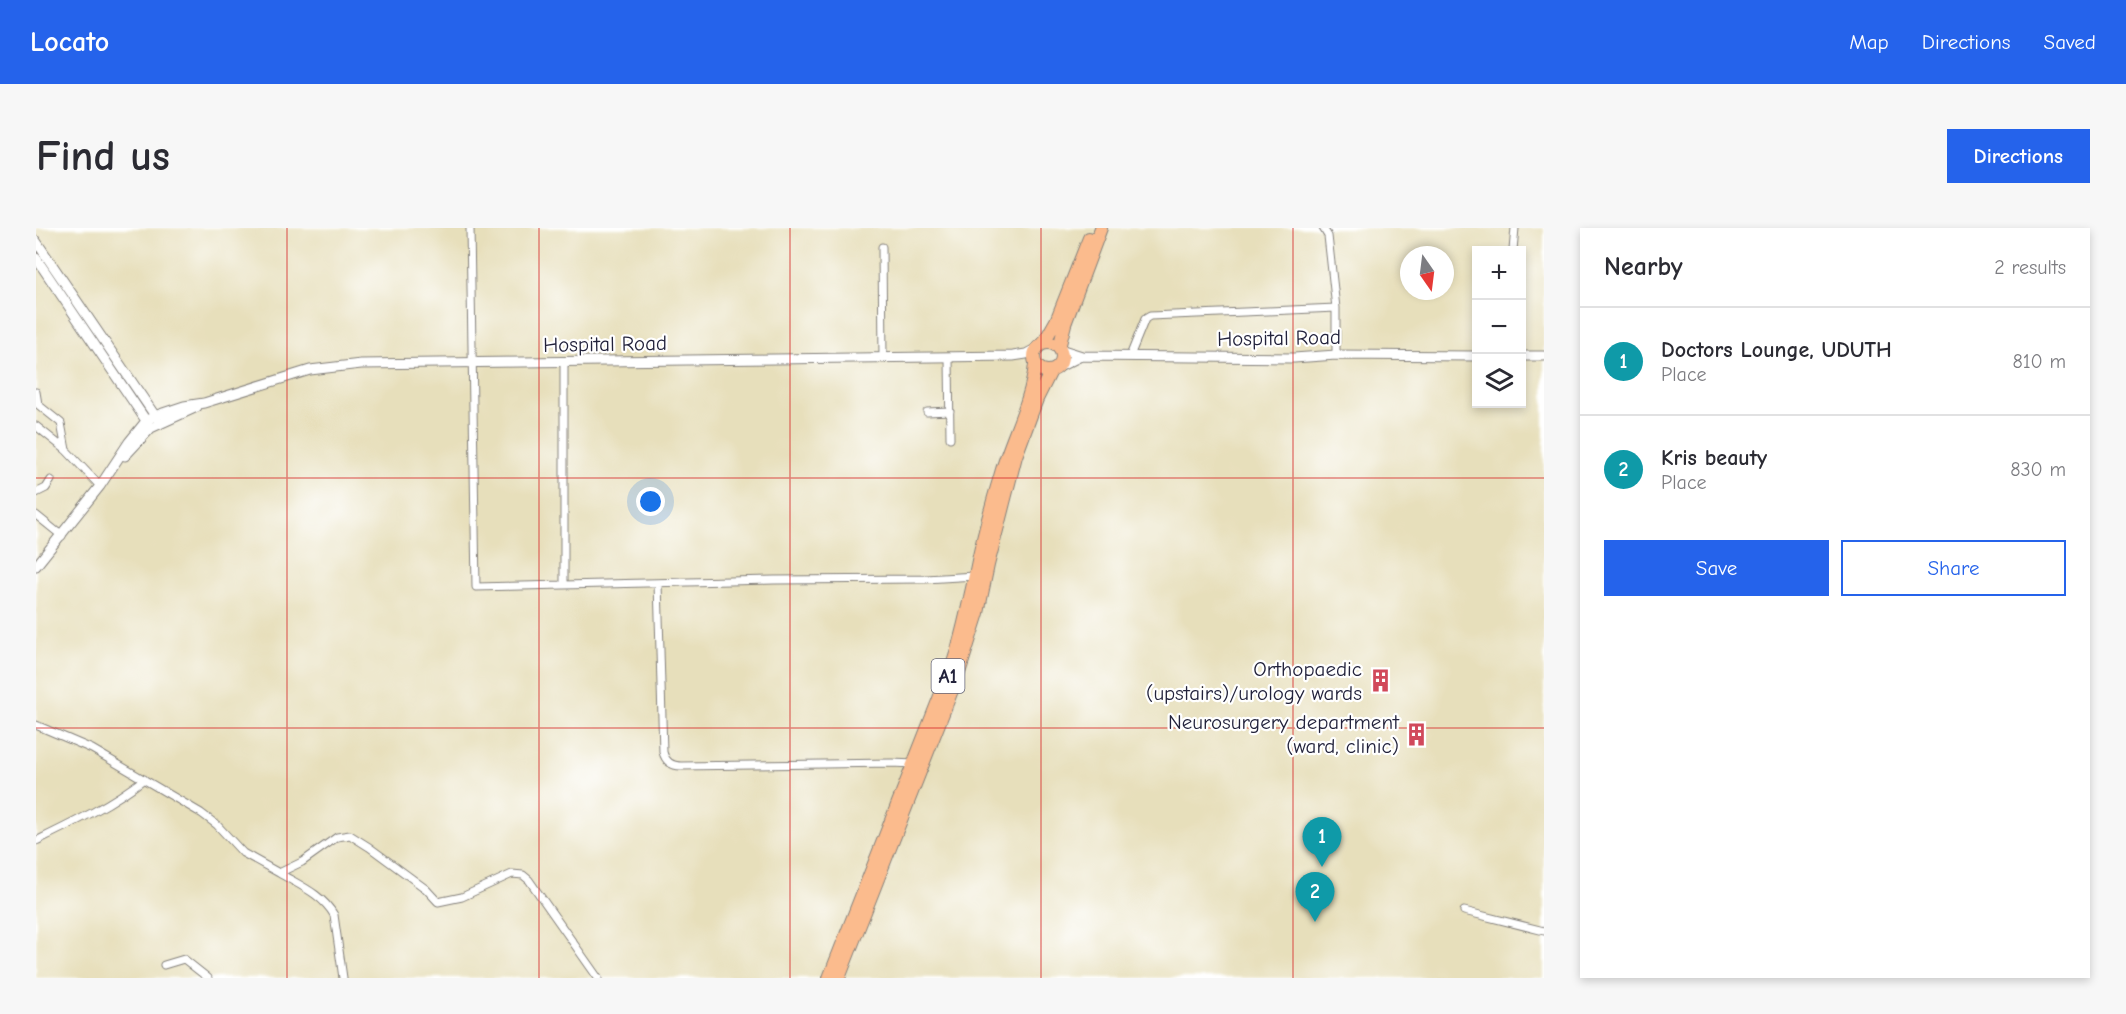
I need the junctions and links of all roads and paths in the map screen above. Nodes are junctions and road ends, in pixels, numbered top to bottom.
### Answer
1 (470, 228) edge
2 (1093, 228) edge
3 (1101, 228) edge
4 (1323, 228) edge
5 (1515, 228) edge
6 (36, 241) edge
7 (1513, 246) edge
8 (882, 247) dead end
9 (41, 260) edge
10 (1336, 308) junction
11 (1040, 346) junction
12 (1062, 349) junction
13 (1336, 355) junction
14 (1013, 356) junction
15 (1082, 356) junction
16 (1130, 356) junction
17 (1472, 356) edge
18 (1526, 356) edge
19 (1544, 356) edge
20 (949, 358) junction
21 (883, 359) junction
22 (564, 362) junction
23 (472, 363) junction
24 (1035, 364) junction
25 (1055, 369) junction
26 (36, 392) edge
27 (37, 404) edge
28 (950, 411) junction
29 (927, 412) dead end
30 (153, 422) junction
31 (36, 426) edge
32 (950, 438) dead end
33 (66, 450) junction
34 (51, 480) dead end
35 (100, 486) junction
36 (36, 493) edge
37 (36, 515) edge
38 (62, 536) junction
39 (36, 566) edge
40 (975, 576) junction
41 (658, 583) junction
42 (564, 584) junction
43 (36, 725) edge
44 (914, 764) junction
45 (144, 780) junction
46 (36, 841) edge
47 (279, 873) junction
48 (1464, 911) dead end
49 (1544, 931) edge
50 (164, 965) dead end
51 (208, 978) edge
52 (343, 978) edge
53 (598, 978) edge
54 (829, 978) edge
55 (839, 978) edge

1 - 23 street
2 - 11 highway
3 - 12 highway
4 - 10 street
5 - 7 street
6 - 9 street
8 - 21 street
9 - 30 street
10 - 13 street
10 - 16 street
11 - 12 highway
11 - 14 street
11 - 24 highway
12 - 15 street
12 - 25 highway
13 - 16 street, Hospital Road
13 - 17 street, Hospital Road
14 - 20 street, Hospital Road
14 - 24 street
15 - 16 street, Hospital Road
15 - 25 street
18 - 19 street
20 - 21 street, Hospital Road
20 - 28 street
21 - 22 street, Hospital Road
22 - 23 street, Hospital Road
22 - 42 street
23 - 30 street, Hospital Road
23 - 42 street
24 - 25 highway
24 - 40 highway, A1
25 - 55 highway, A1
26 - 27 street
27 - 33 street
28 - 29 street
28 - 32 street
30 - 35 street
31 - 33 street
33 - 35 street
34 - 36 street
35 - 38 street
37 - 38 street
38 - 39 street
40 - 41 street
40 - 44 highway, A1
41 - 42 street
41 - 44 street
43 - 45 street
44 - 54 highway, A1
45 - 46 street
45 - 47 street
47 - 52 street
47 - 53 street
48 - 49 street
50 - 51 street

